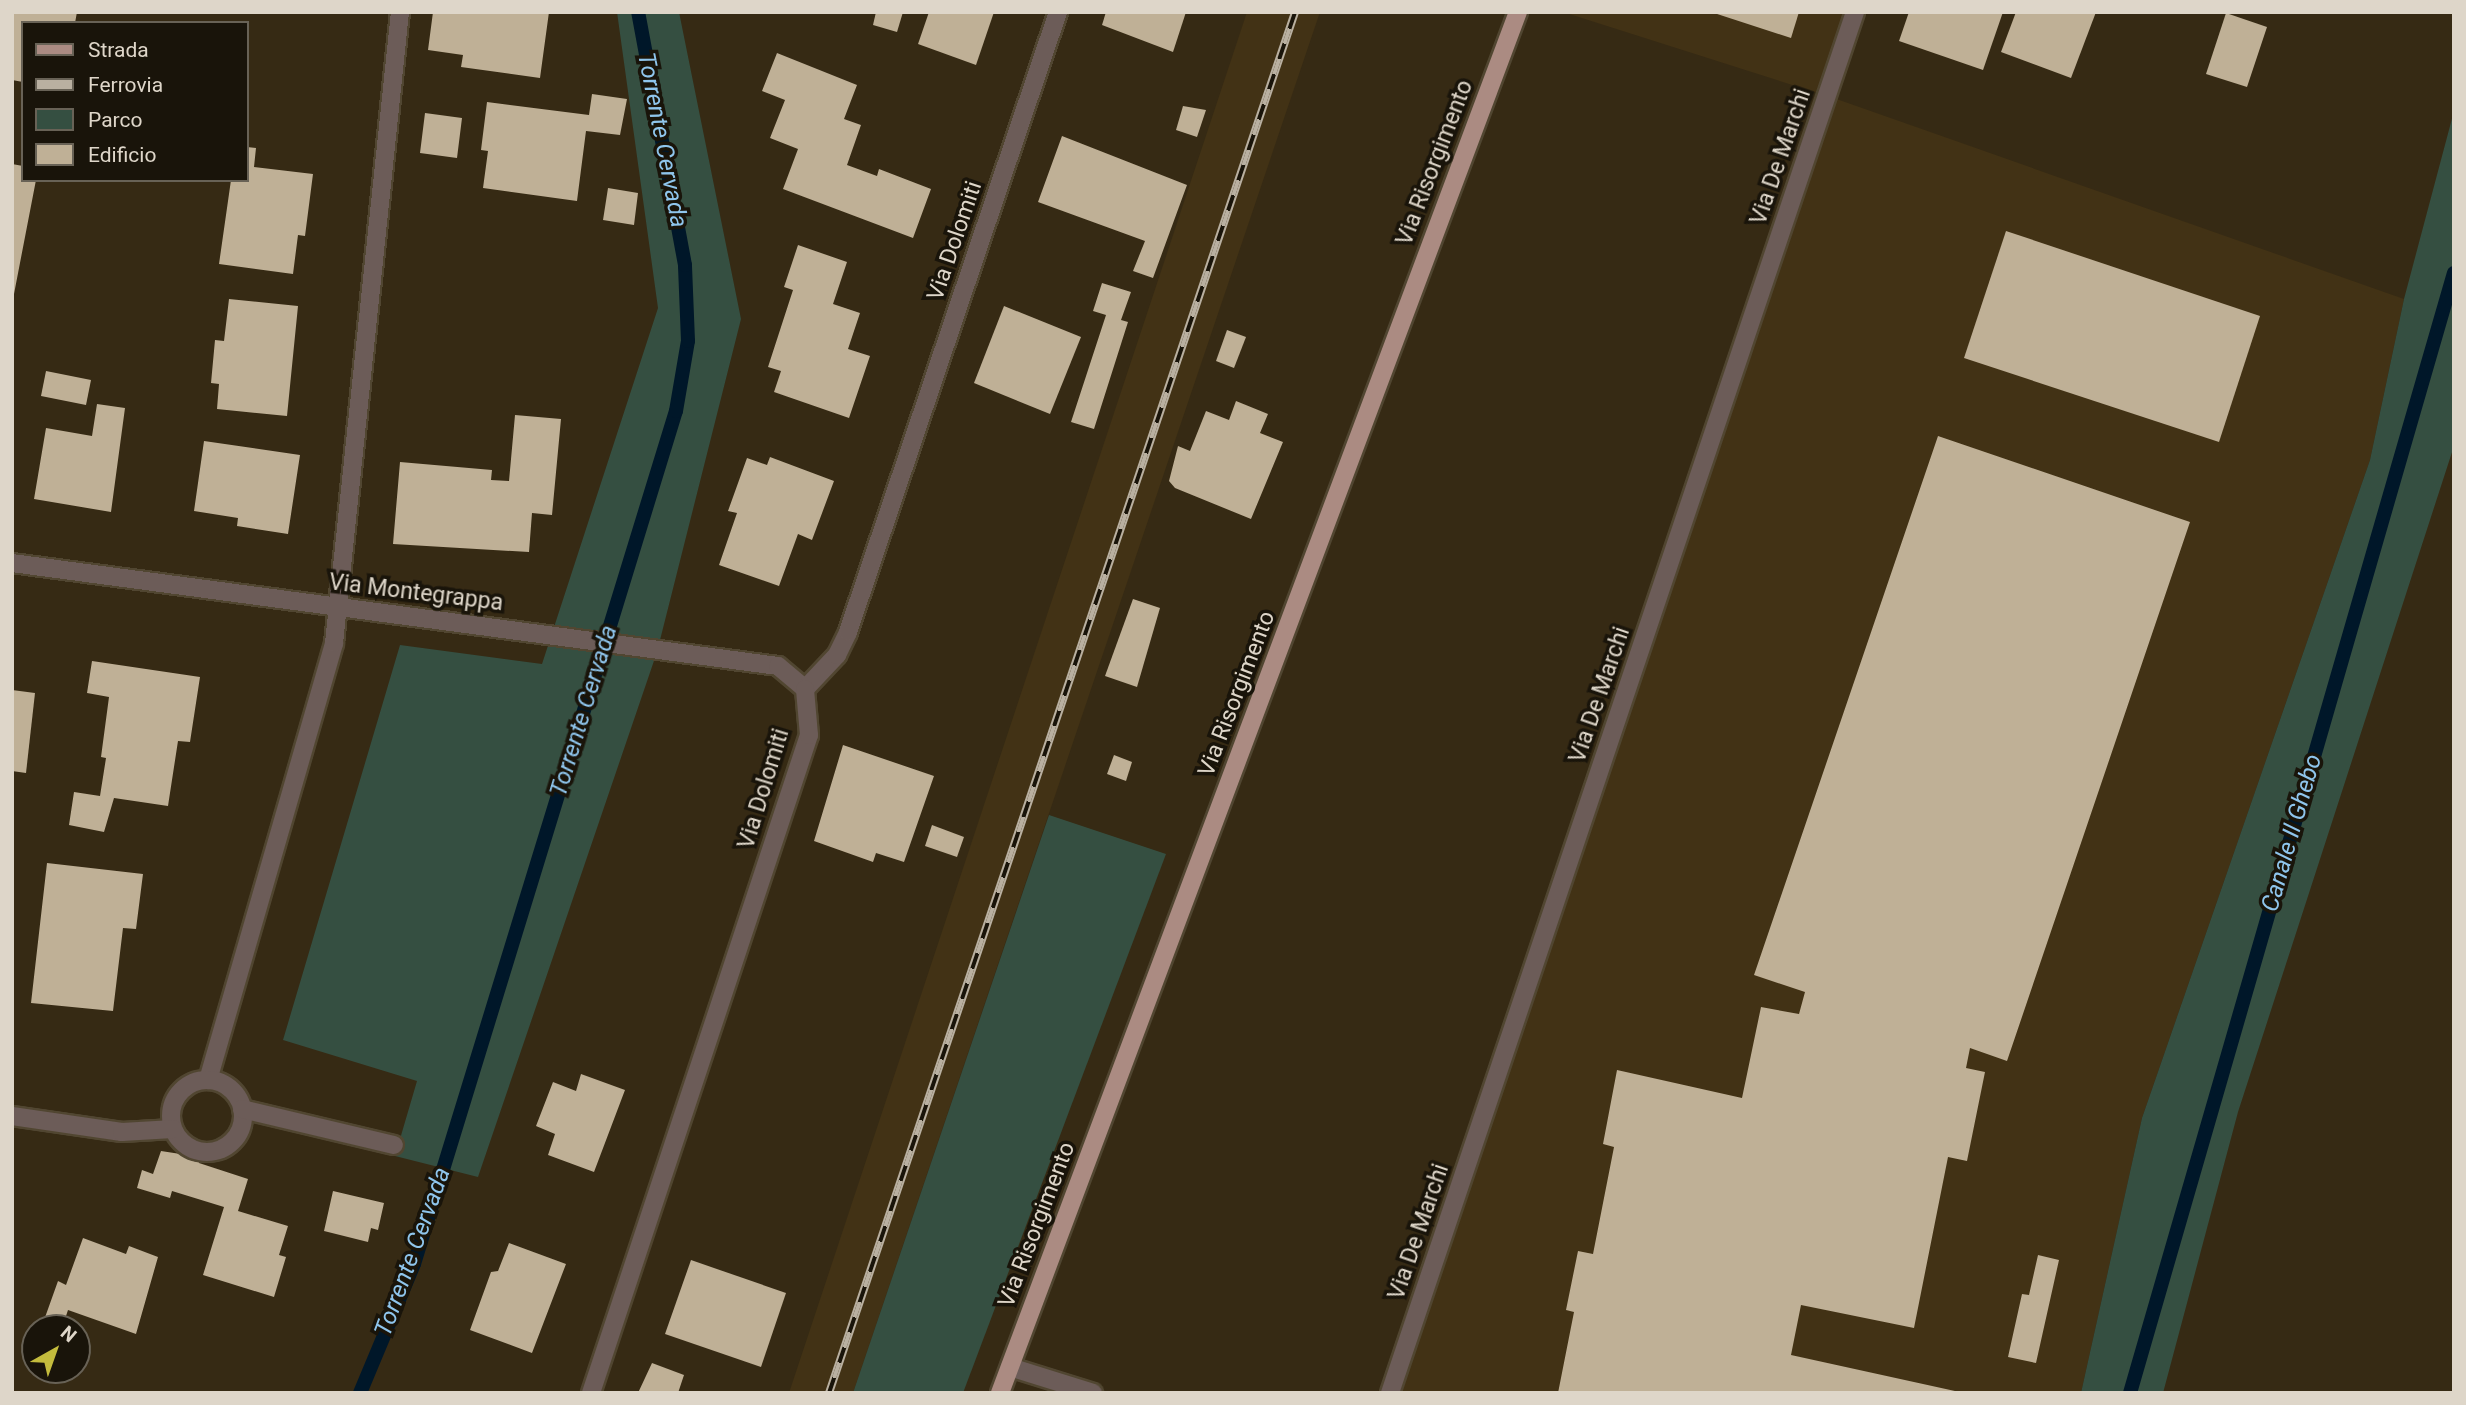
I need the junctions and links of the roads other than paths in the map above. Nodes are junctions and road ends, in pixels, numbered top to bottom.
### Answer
1 (400, 12) edge
2 (1058, 12) edge
3 (1518, 12) edge
4 (1855, 12) edge
5 (12, 563) edge
6 (340, 609) junction
7 (804, 689) junction
8 (208, 1080) junction
9 (242, 1109) junction
10 (12, 1116) edge
11 (173, 1129) junction
12 (394, 1145) dead end
13 (1010, 1367) junction
14 (591, 1393) edge
15 (1000, 1393) edge
16 (1093, 1393) edge
17 (1390, 1393) edge

1 - 6 street
2 - 7 street, Via Dolomiti
3 - 13 main road, Via Risorgimento
4 - 17 street, Via De Marchi
5 - 6 street, Via Montegrappa
6 - 7 street, Via Montegrappa
6 - 8 street
7 - 14 street, Via Dolomiti
8 - 9 street
8 - 11 street
9 - 11 street
9 - 12 street
10 - 11 street
13 - 15 main road, Via Risorgimento
13 - 16 street

